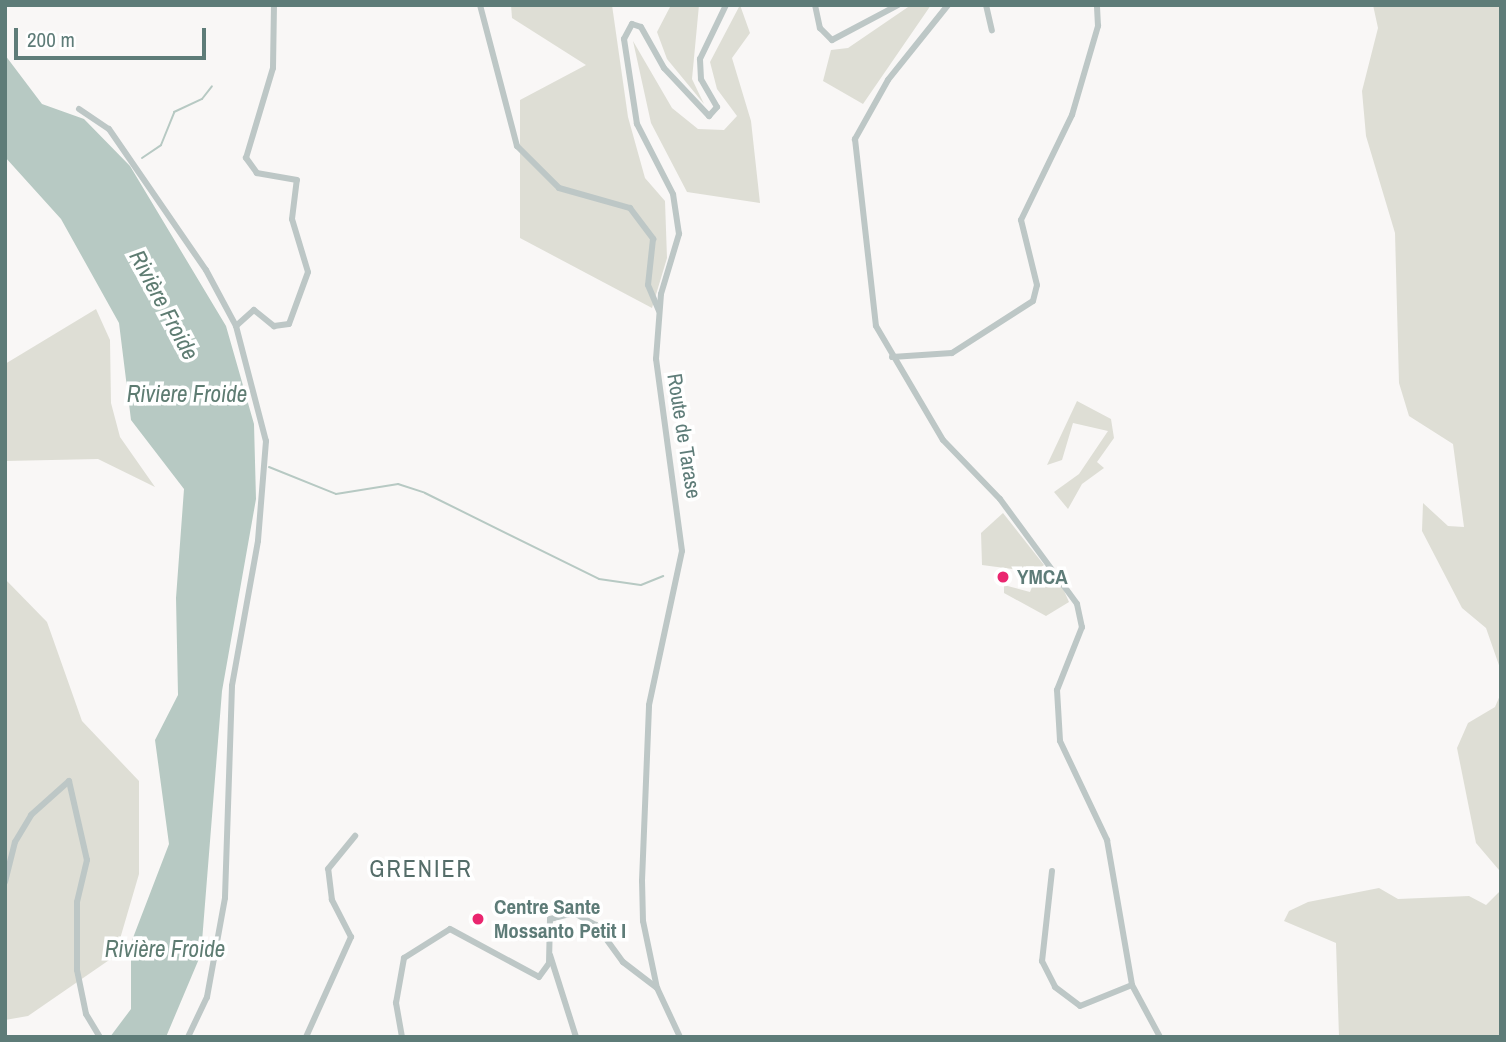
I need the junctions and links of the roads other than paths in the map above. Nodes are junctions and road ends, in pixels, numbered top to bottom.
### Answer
1 (274, 5) edge
2 (480, 5) edge
3 (726, 5) edge
4 (815, 5) edge
5 (898, 5) edge
6 (948, 5) edge
7 (986, 5) edge
8 (1097, 5) edge
9 (992, 30) dead end
10 (79, 109) dead end
11 (659, 311) junction
12 (236, 326) junction
13 (892, 357) junction
14 (355, 836) dead end
15 (1052, 871) dead end
16 (5, 882) edge
17 (548, 950) junction
18 (1132, 985) junction
19 (657, 988) junction
20 (100, 1037) edge
21 (188, 1037) edge
22 (306, 1037) edge
23 (402, 1037) edge
24 (576, 1037) edge
25 (680, 1037) edge
26 (1160, 1037) edge

1 - 12 street
2 - 11 street
3 - 11 street, Route de Tarase
4 - 5 street
6 - 13 street
7 - 9 street
8 - 13 street
10 - 12 street
11 - 19 street, Route de Tarase
12 - 21 street
13 - 18 street
14 - 22 street
15 - 18 street
16 - 20 street
17 - 19 street
17 - 23 street
17 - 24 street
18 - 26 street
19 - 25 street

